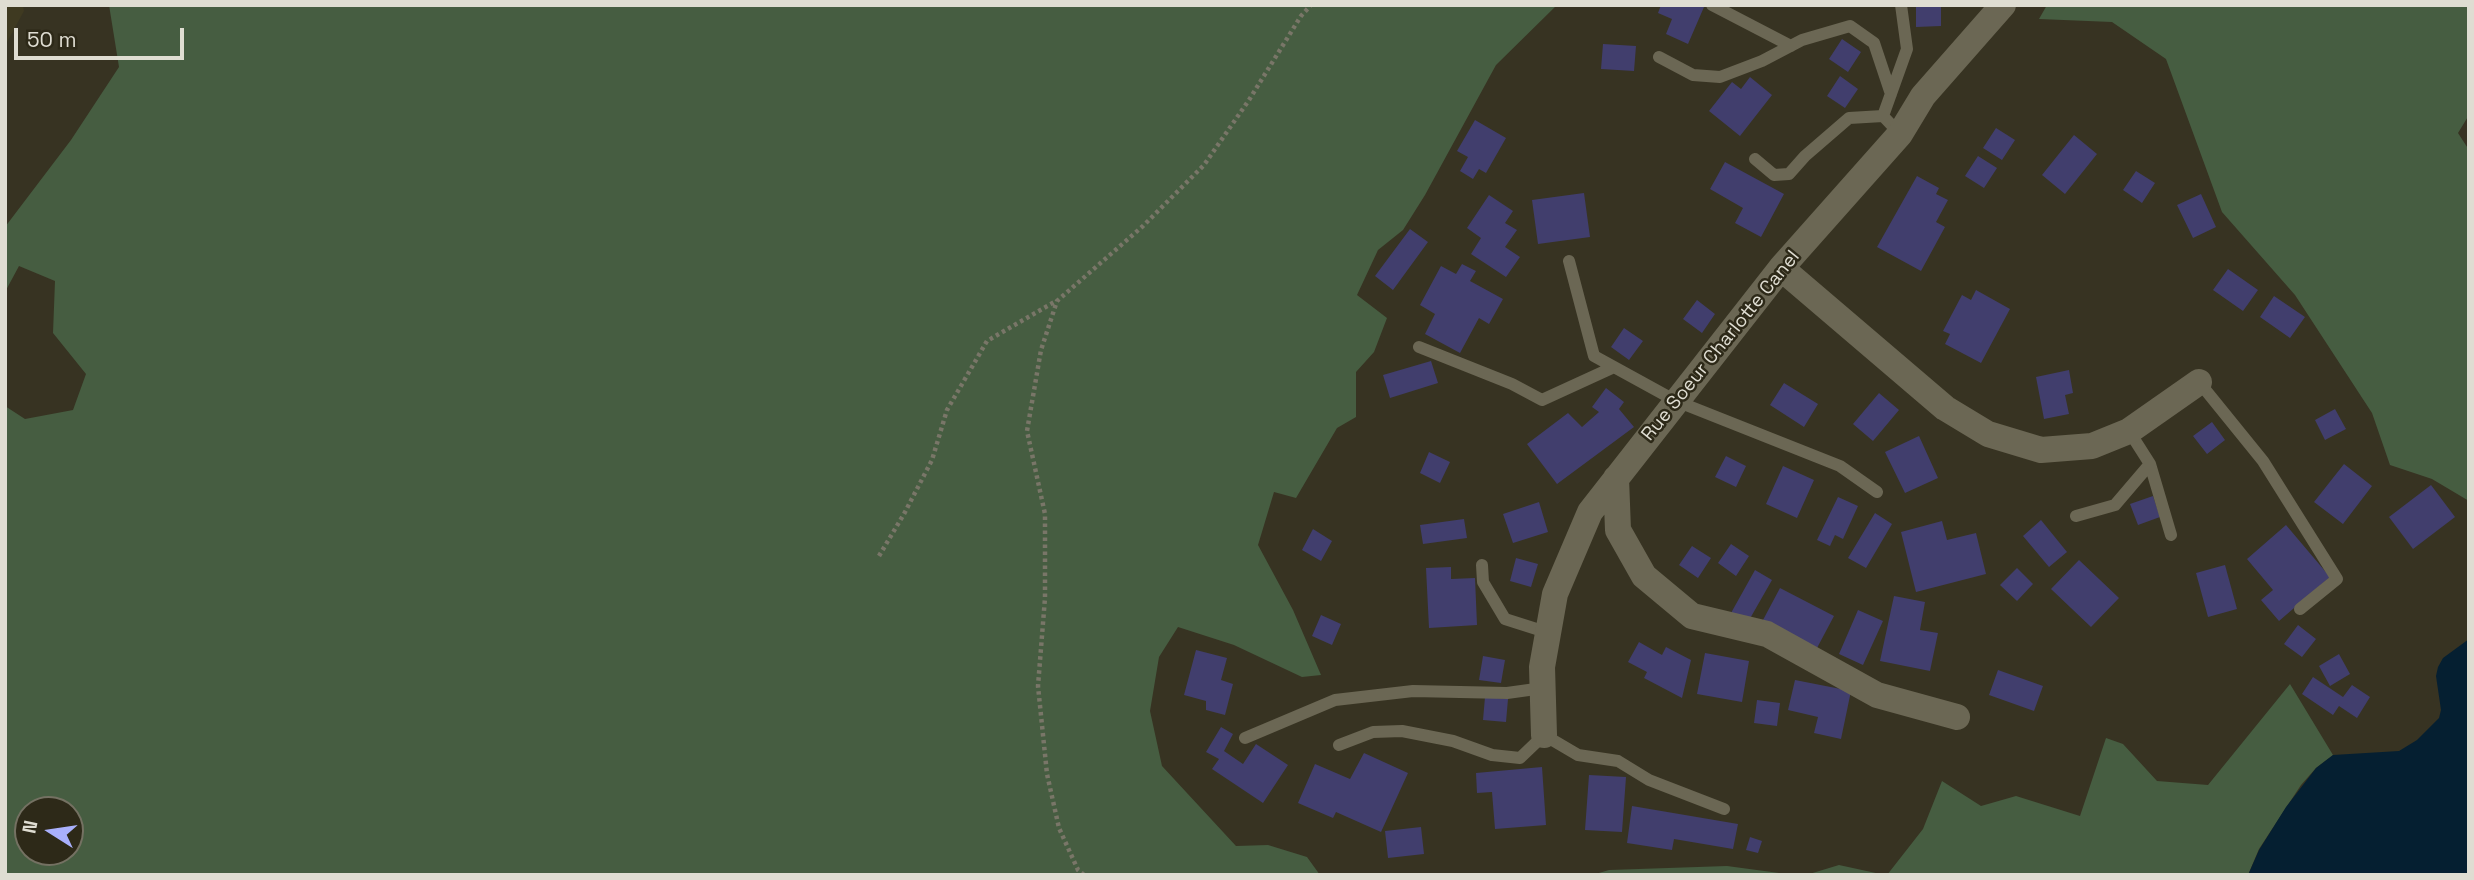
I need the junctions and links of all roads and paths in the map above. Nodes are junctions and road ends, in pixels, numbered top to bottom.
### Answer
1 (1311, 5) edge
2 (1712, 5) edge
3 (1901, 5) edge
4 (2003, 5) edge
5 (1791, 46) junction
6 (1659, 57) dead end
7 (1891, 94) junction
8 (1891, 125) junction
9 (1755, 159) dead end
10 (1569, 261) dead end
11 (1782, 268) junction
12 (1057, 301) junction
13 (1419, 347) dead end
14 (1614, 367) junction
15 (2199, 382) joint
16 (1676, 401) junction
17 (2129, 430) junction
18 (2150, 464) junction
19 (1616, 478) junction
20 (1878, 492) dead end
21 (2076, 516) dead end
22 (2171, 535) dead end
23 (879, 556) dead end
24 (1482, 565) dead end
25 (2300, 609) dead end
26 (1549, 633) junction
27 (1543, 688) junction
28 (1956, 717) dead end
29 (1544, 735) junction
30 (1245, 738) dead end
31 (1339, 745) dead end
32 (1724, 809) dead end
33 (1084, 875) edge

1 - 12 path
2 - 5 lane
3 - 7 lane
4 - 8 street, Rue Soeur Charlotte Canel
5 - 6 lane
5 - 7 lane
7 - 8 lane
8 - 9 lane
8 - 11 street, Rue Soeur Charlotte Canel
10 - 14 lane
11 - 16 street, Rue Soeur Charlotte Canel
11 - 17 street
12 - 23 path
12 - 33 path
13 - 14 lane
14 - 16 lane
15 - 17 street
15 - 25 lane
16 - 19 street, Rue Soeur Charlotte Canel
16 - 20 lane
17 - 18 lane
18 - 21 lane
18 - 22 lane
19 - 26 street, Rue Soeur Charlotte Canel
19 - 28 street
24 - 26 lane
26 - 27 street, Rue Soeur Charlotte Canel
27 - 29 street, Rue Soeur Charlotte Canel
27 - 30 lane
29 - 31 lane
29 - 32 lane

